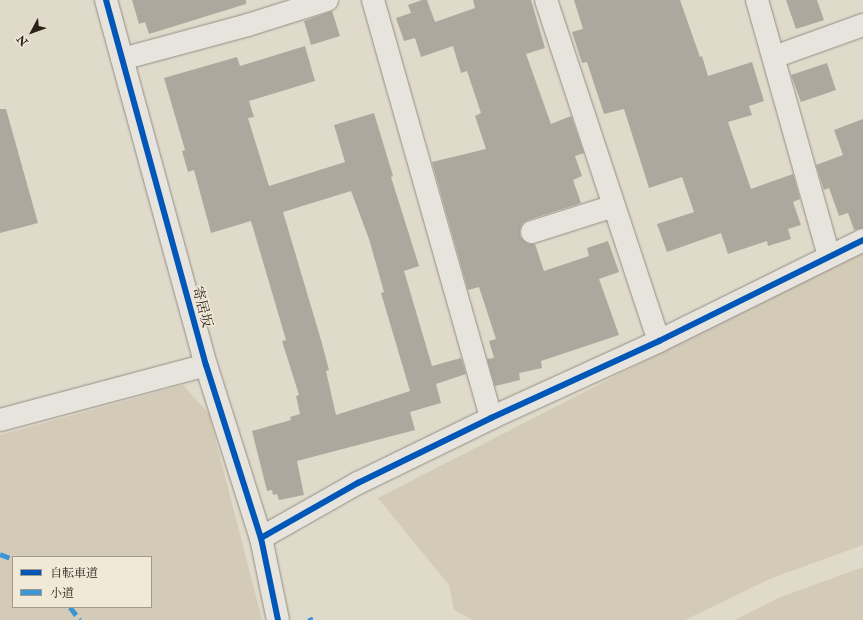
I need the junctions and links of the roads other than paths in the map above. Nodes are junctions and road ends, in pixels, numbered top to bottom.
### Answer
1 (106, 0) edge
2 (327, 0) edge
3 (373, 0) edge
4 (546, 0) edge
5 (757, 0) edge
6 (863, 25) edge
7 (774, 58) junction
8 (122, 59) junction
9 (614, 206) junction
10 (532, 232) dead end
11 (863, 240) edge
12 (829, 256) junction
13 (659, 341) junction
14 (206, 365) junction
15 (491, 418) junction
16 (0, 420) edge
17 (261, 538) junction
18 (278, 620) edge

1 - 8 street, 寄居坂
2 - 8 street
3 - 15 street
4 - 9 street
5 - 7 street
6 - 7 street
7 - 12 street
8 - 14 street, 寄居坂
9 - 10 street
9 - 13 street
11 - 12 street
12 - 13 street
13 - 15 street
14 - 16 street
14 - 17 street, 寄居坂
15 - 17 street
17 - 18 street, 寄居坂

